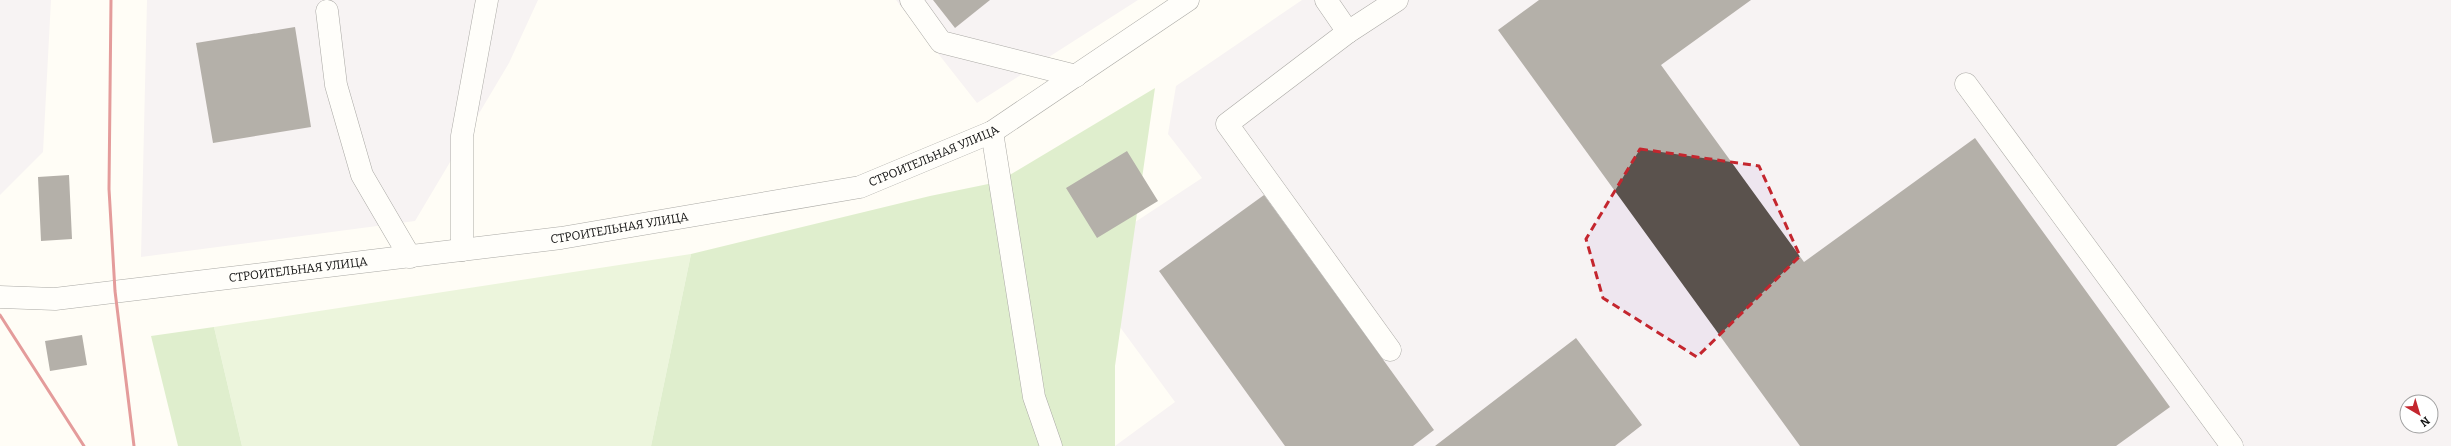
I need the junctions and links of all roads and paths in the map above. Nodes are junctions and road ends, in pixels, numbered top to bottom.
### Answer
1 (486, 0) edge
2 (911, 0) edge
3 (1188, 0) edge
4 (1326, 0) edge
5 (1397, 0) edge
6 (327, 11) dead end
7 (1348, 32) junction
8 (1076, 76) junction
9 (1966, 84) dead end
10 (992, 132) junction
11 (462, 250) junction
12 (410, 257) junction
13 (0, 298) edge
14 (1390, 350) dead end
15 (1051, 446) edge
16 (2232, 446) edge

1 - 11 street
2 - 8 street
3 - 8 street, СТРОИТЕЛЬНАЯ УЛИЦА
4 - 7 street
5 - 7 street
6 - 12 street
7 - 14 street
8 - 10 street, СТРОИТЕЛЬНАЯ УЛИЦА
9 - 16 street
10 - 11 street, СТРОИТЕЛЬНАЯ УЛИЦА
10 - 15 street
11 - 12 street, СТРОИТЕЛЬНАЯ УЛИЦА
12 - 13 street, СТРОИТЕЛЬНАЯ УЛИЦА

